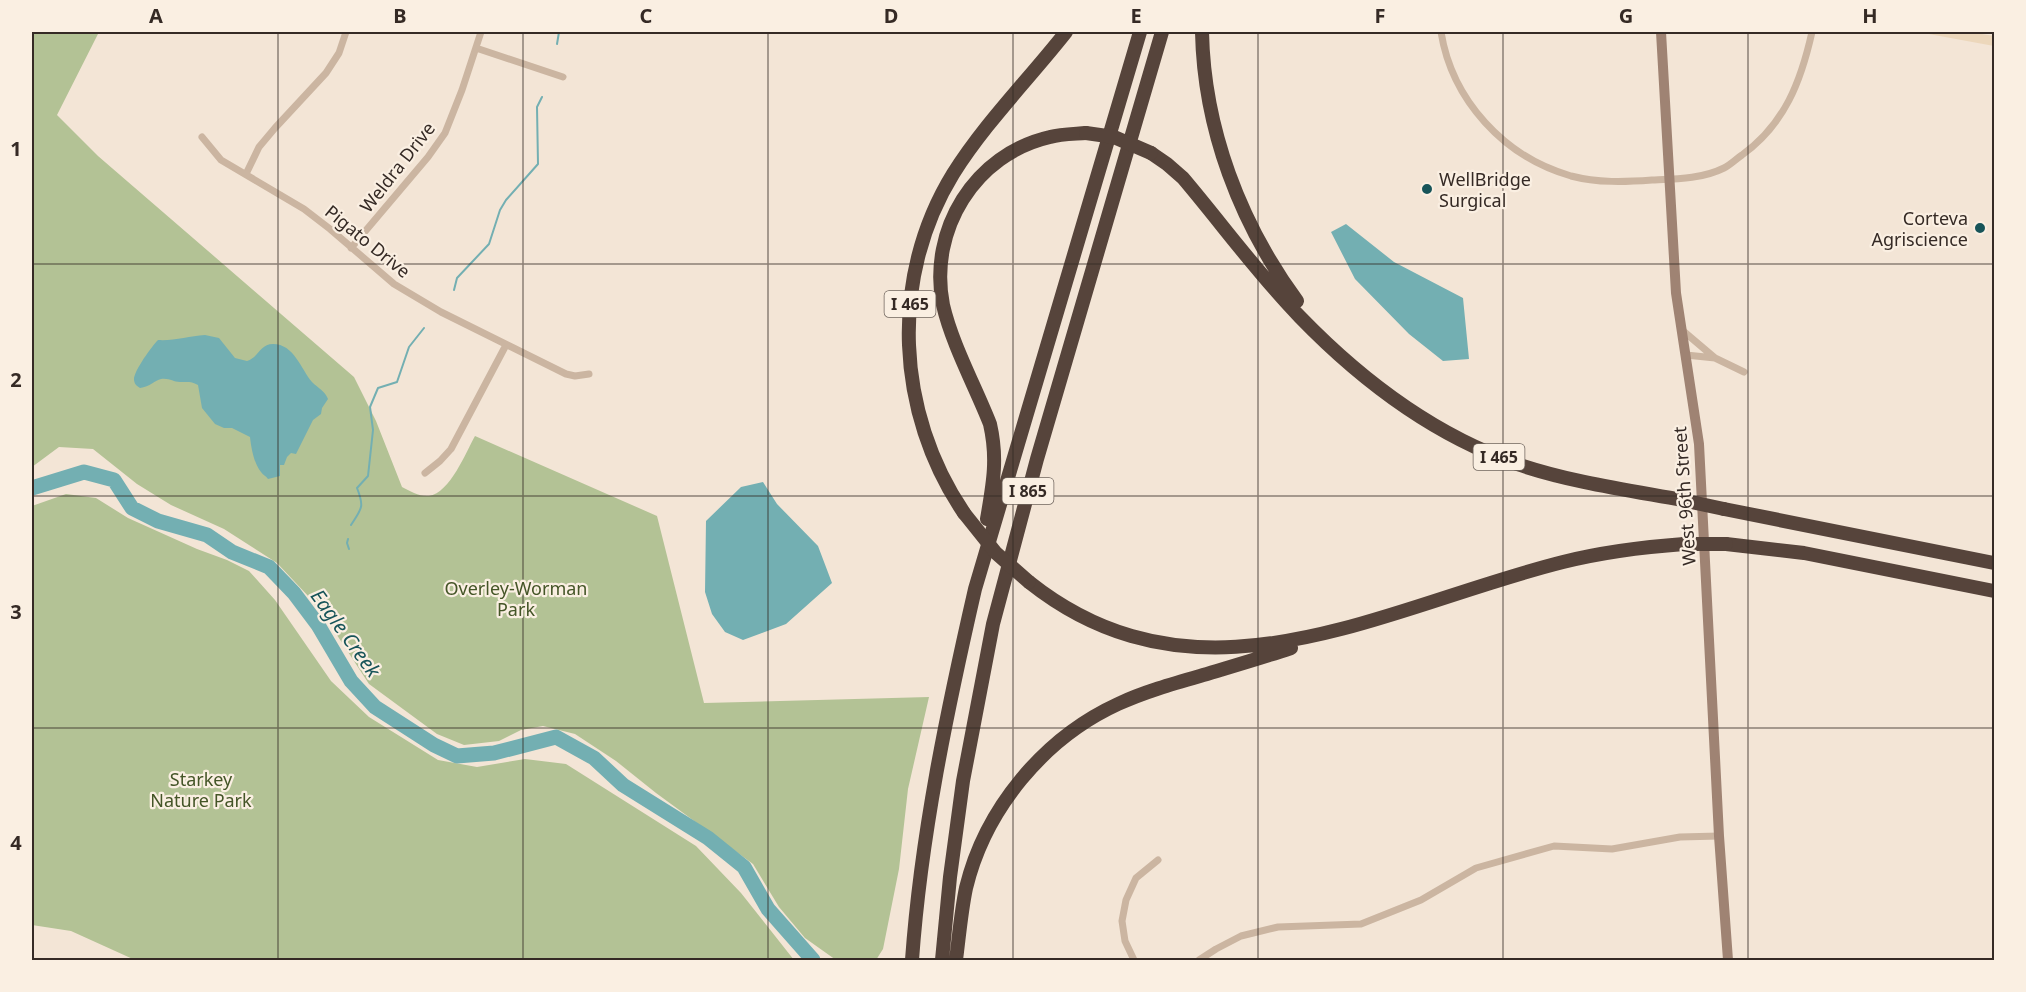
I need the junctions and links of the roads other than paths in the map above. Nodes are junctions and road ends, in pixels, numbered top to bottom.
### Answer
1 (346, 32) edge
2 (481, 32) edge
3 (1066, 32) edge
4 (1140, 32) edge
5 (1162, 32) edge
6 (1202, 32) edge
7 (1441, 32) edge
8 (1661, 32) edge
9 (1812, 32) edge
10 (476, 48) junction
11 (563, 77) dead end
12 (202, 137) dead end
13 (246, 174) junction
14 (1668, 179) junction
15 (351, 248) junction
16 (1682, 330) junction
17 (506, 345) junction
18 (1686, 355) junction
19 (1342, 356) junction
20 (1715, 358) junction
21 (1744, 372) dead end
22 (589, 374) dead end
23 (425, 473) dead end
24 (1995, 563) edge
25 (975, 589) junction
26 (1995, 591) edge
27 (1357, 624) junction
28 (1719, 836) junction
29 (1158, 860) dead end
30 (912, 959) edge
31 (942, 960) edge
32 (956, 960) edge
33 (1134, 960) edge
34 (1199, 960) edge
35 (1728, 960) edge

1 - 13 street
2 - 10 street, Weldra Drive
3 - 27 highway, I 465, bridge
4 - 25 highway, I 865
5 - 31 highway, I 865
6 - 19 highway, I 465
7 - 14 street
8 - 14 main road, West 96th Street
9 - 14 street
10 - 11 street
10 - 15 street, Weldra Drive
12 - 13 street, Pigato Drive
13 - 15 street, Pigato Drive
14 - 16 main road, West 96th Street
15 - 17 street, Pigato Drive
16 - 18 main road, West 96th Street
16 - 20 street
17 - 22 street, Pigato Drive
17 - 23 street
18 - 20 street
18 - 28 main road, West 96th Street
19 - 24 highway, I 465, bridge
19 - 25 highway, bridge
20 - 21 street
25 - 30 highway, I 865
26 - 27 highway, I 465, bridge
27 - 32 highway
28 - 34 street
28 - 35 main road, West 96th Street
29 - 33 street

